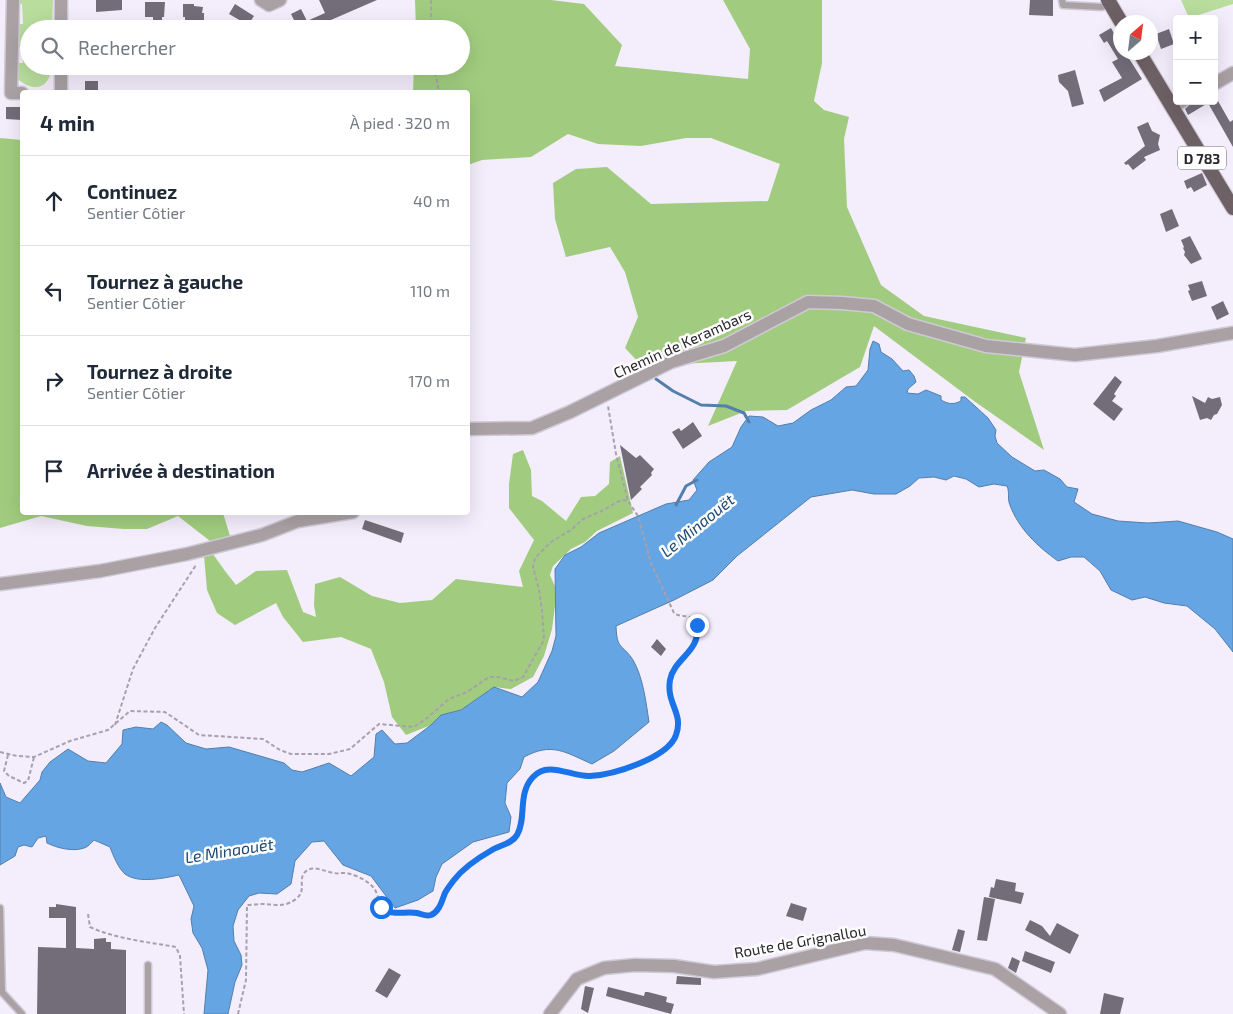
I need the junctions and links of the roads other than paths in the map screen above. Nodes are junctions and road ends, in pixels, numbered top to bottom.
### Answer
1 (13, 0) edge
2 (61, 0) edge
3 (261, 0) edge
4 (280, 0) edge
5 (1062, 0) edge
6 (1109, 1) edge
7 (1117, 15) edge
8 (61, 20) edge
9 (1145, 60) edge
10 (1233, 73) edge
11 (61, 75) edge
12 (1218, 82) edge
13 (61, 90) edge
14 (20, 93) edge
15 (1173, 99) edge
16 (1178, 105) edge
17 (1233, 208) edge
18 (1233, 333) edge
19 (470, 429) edge
20 (335, 515) edge
21 (0, 584) edge
22 (0, 908) edge
23 (148, 965) dead end
24 (1, 991) edge
25 (22, 1014) edge
26 (148, 1014) edge
27 (550, 1014) edge
28 (1060, 1014) edge

1 - 14 street
2 - 8 street
3 - 4 street
5 - 6 lane
6 - 7 main road
9 - 15 main road, D 783
10 - 12 street
11 - 13 street
16 - 17 main road, D 783
18 - 19 street, Chemin de Kerambars
20 - 21 street
22 - 24 lane
23 - 26 lane
24 - 25 lane
27 - 28 street, Route de Grignallou

